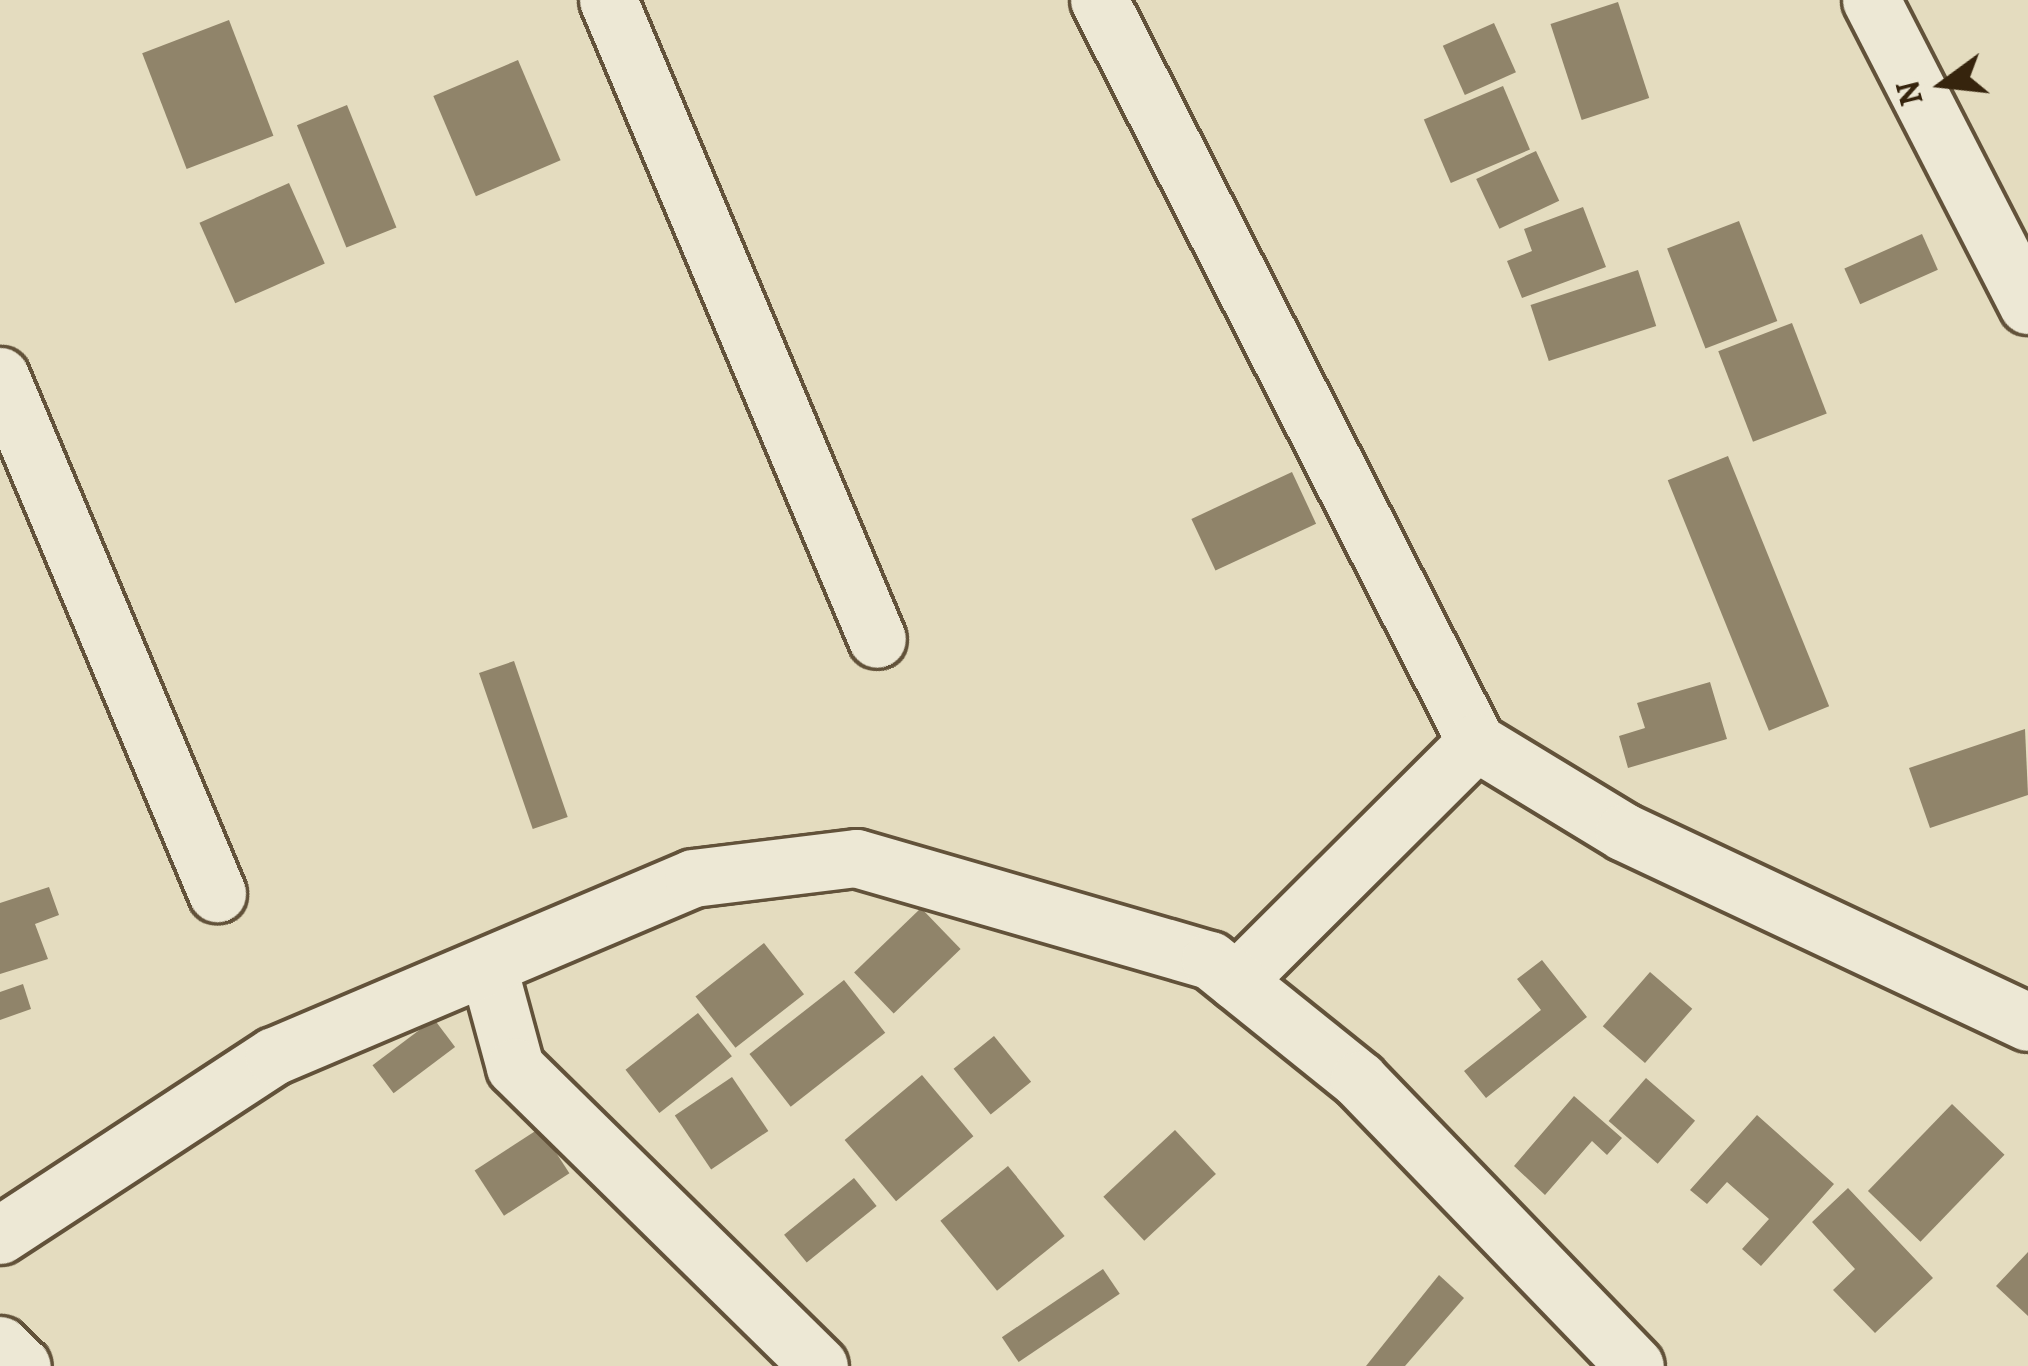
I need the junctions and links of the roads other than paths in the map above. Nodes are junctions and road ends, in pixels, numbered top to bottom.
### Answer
1 (608, 0) edge
2 (1099, 0) edge
3 (1871, 0) edge
4 (2028, 305) edge
5 (0, 376) edge
6 (877, 640) dead end
7 (1476, 742) junction
8 (217, 893) dead end
9 (489, 970) junction
10 (1236, 981) junction
11 (2028, 1022) edge
12 (0, 1234) edge
13 (0, 1345) edge
14 (22, 1366) edge
15 (818, 1366) edge
16 (1635, 1366) edge

1 - 6 street
2 - 7 street
3 - 4 street
5 - 8 street
7 - 10 street
7 - 11 street
9 - 10 street
9 - 12 street
9 - 15 street
10 - 16 street
13 - 14 street

